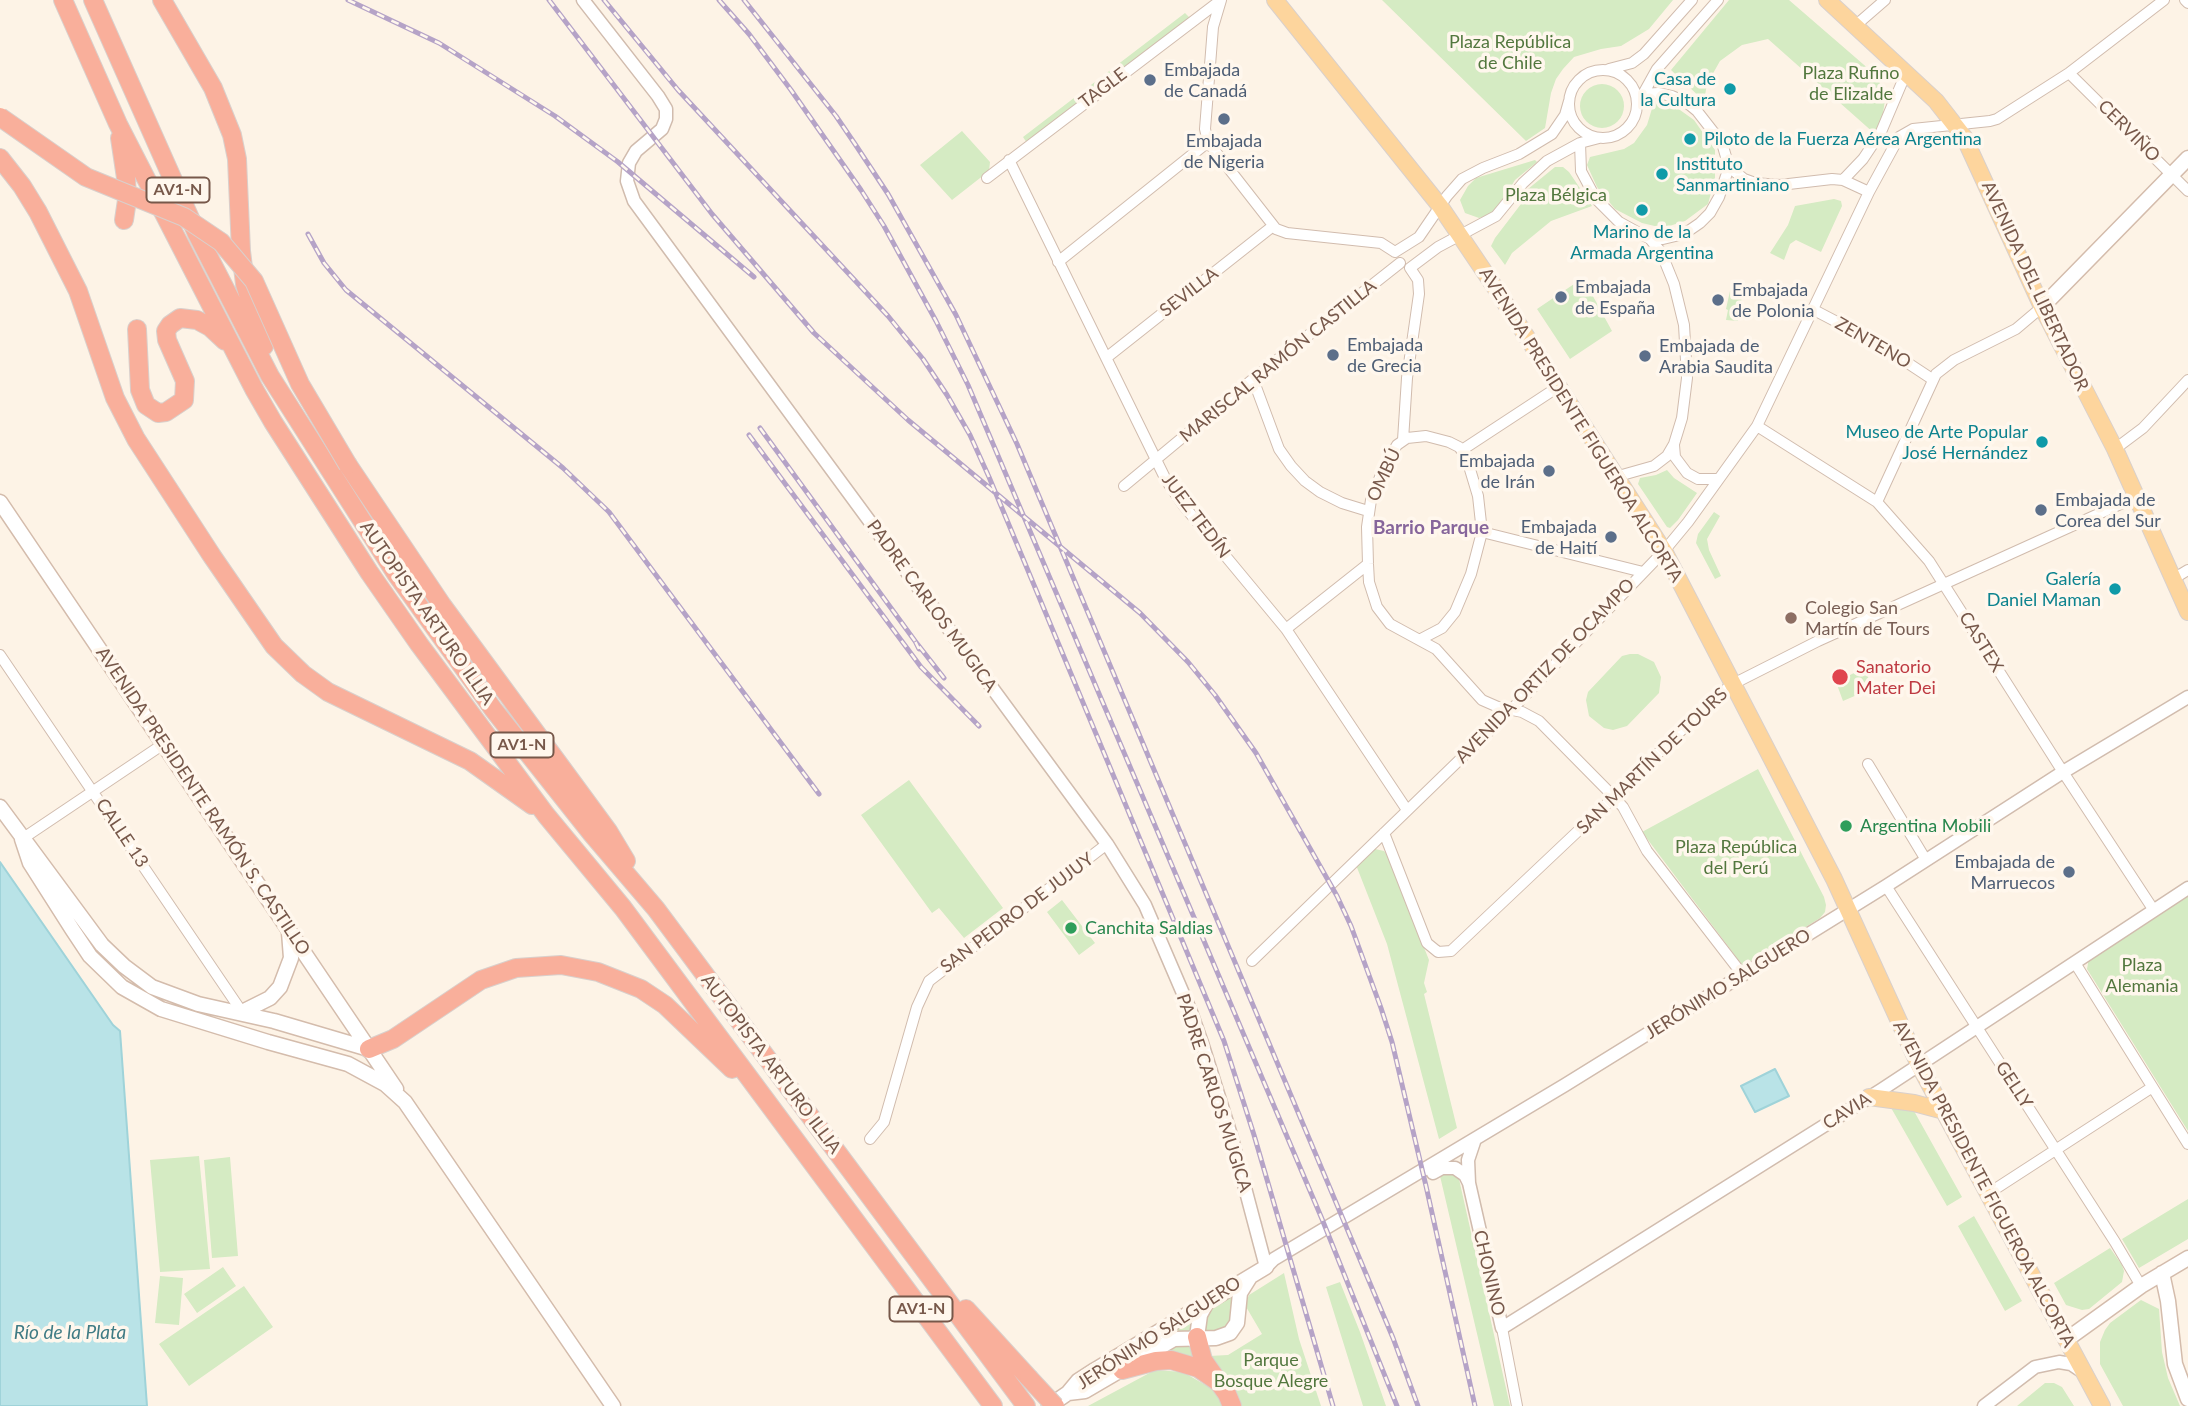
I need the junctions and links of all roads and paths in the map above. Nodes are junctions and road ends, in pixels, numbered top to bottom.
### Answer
1 (63, 0) edge
2 (93, 0) edge
3 (162, 0) edge
4 (583, 0) edge
5 (1221, 0) edge
6 (1275, 0) edge
7 (1692, 0) edge
8 (1718, 0) edge
9 (1826, 0) edge
10 (1885, 0) edge
11 (2164, 0) edge
12 (1855, 26) junction
13 (1604, 70) junction
14 (1906, 73) junction
15 (2068, 73) junction
16 (1643, 94) junction
17 (1569, 101) junction
18 (1637, 106) junction
19 (0, 117) edge
20 (118, 124) junction
21 (1955, 125) junction
22 (1599, 138) junction
23 (1208, 142) junction
24 (1580, 144) junction
25 (0, 158) edge
26 (2188, 158) edge
27 (1009, 160) junction
28 (1729, 167) junction
29 (2172, 175) junction
30 (987, 178) dead end
31 (1843, 180) junction
32 (2188, 191) edge
33 (1869, 192) junction
34 (1440, 206) junction
35 (124, 220) dead end
36 (1273, 226) junction
37 (1460, 234) junction
38 (1650, 239) junction
39 (1395, 252) junction
40 (1058, 262) junction
41 (1405, 265) junction
42 (2042, 307) junction
43 (1814, 310) junction
44 (137, 329) dead end
45 (236, 353) junction
46 (1106, 358) junction
47 (271, 376) junction
48 (1253, 379) junction
49 (1932, 379) junction
50 (2188, 380) edge
51 (1558, 387) junction
52 (1756, 426) junction
53 (1403, 440) junction
54 (1674, 444) junction
55 (2115, 449) junction
56 (1462, 450) junction
57 (1156, 459) junction
58 (1615, 477) junction
59 (1718, 479) junction
60 (1124, 486) dead end
61 (2136, 497) junction
62 (0, 502) edge
63 (1877, 502) junction
64 (1368, 511) junction
65 (1482, 532) junction
66 (1664, 551) junction
67 (1368, 564) junction
68 (2188, 570) edge
69 (1643, 572) junction
70 (2173, 579) junction
71 (1944, 583) junction
72 (2188, 612) edge
73 (1286, 629) junction
74 (1421, 639) junction
75 (0, 654) edge
76 (1733, 684) junction
77 (2188, 697) edge
78 (1511, 710) junction
79 (164, 743) junction
80 (1868, 764) dead end
81 (2063, 772) junction
82 (93, 791) junction
83 (1614, 797) junction
84 (0, 807) edge
85 (1406, 810) junction
86 (546, 815) junction
87 (1384, 833) junction
88 (22, 839) junction
89 (1107, 844) junction
90 (1926, 860) junction
91 (1886, 886) junction
92 (2188, 888) edge
93 (1848, 908) junction
94 (656, 909) junction
95 (2153, 909) junction
96 (288, 927) junction
97 (1252, 961) dead end
98 (2074, 963) junction
99 (1742, 974) junction
100 (242, 1013) junction
101 (1977, 1028) junction
102 (369, 1049) junction
103 (1919, 1066) junction
104 (2151, 1088) junction
105 (1869, 1097) junction
106 (763, 1098) junction
107 (405, 1101) junction
108 (1944, 1111) junction
109 (870, 1139) dead end
110 (1475, 1141) junction
111 (2188, 1144) edge
112 (2056, 1150) junction
113 (1469, 1183) junction
114 (1989, 1193) junction
115 (898, 1234) junction
116 (2188, 1258) edge
117 (1266, 1267) junction
118 (2162, 1273) junction
119 (1252, 1275) junction
120 (2141, 1286) junction
121 (1207, 1302) junction
122 (1237, 1311) junction
123 (1502, 1328) junction
124 (1197, 1337) junction
125 (2066, 1340) junction
126 (1122, 1370) junction
127 (2083, 1372) junction
128 (1218, 1382) junction
129 (1068, 1393) junction
130 (2188, 1399) edge
131 (1021, 1400) edge
132 (613, 1406) edge
133 (993, 1406) edge
134 (1049, 1406) edge
135 (1055, 1406) edge
136 (1232, 1406) edge
137 (1517, 1406) edge
138 (1984, 1406) edge
139 (2102, 1406) edge

1 - 20 highway, AUTOPISTA ARTURO ILLIA / AV1-N
2 - 47 highway, AUTOPISTA ARTURO ILLIA / AV1-N
3 - 47 highway
4 - 89 street, PADRE CARLOS MUGICA
5 - 23 street
5 - 27 street, TAGLE
6 - 34 main road, AVENIDA PRESIDENTE FIGUEROA ALCORTA
7 - 13 street
8 - 16 street
9 - 12 main road, AVENIDA DEL LIBERTADOR
10 - 12 street
11 - 15 street, AVENIDA ORTIZ DE OCAMPO
12 - 14 main road, AVENIDA DEL LIBERTADOR
13 - 17 street
13 - 18 street
14 - 21 main road, AVENIDA DEL LIBERTADOR
14 - 31 street
15 - 21 street, AVENIDA ORTIZ DE OCAMPO
15 - 29 street, CERVIÑO
16 - 18 street
16 - 28 street
17 - 22 street
17 - 34 street
18 - 22 street
19 - 94 highway, bridge
20 - 35 highway
20 - 45 highway, AUTOPISTA ARTURO ILLIA / AV1-N
21 - 33 street, AVENIDA ORTIZ DE OCAMPO
21 - 42 main road, AVENIDA DEL LIBERTADOR
22 - 24 street, MARISCAL RAMÓN CASTILLA
23 - 36 street
23 - 40 street
24 - 37 street, MARISCAL RAMÓN CASTILLA
24 - 38 street
25 - 86 highway
26 - 29 main road
27 - 30 street, TAGLE
27 - 40 street, JUEZ TEDÍN
28 - 31 street
28 - 38 street
29 - 32 street, CERVIÑO
29 - 42 main road
31 - 33 street
33 - 43 street, AVENIDA ORTIZ DE OCAMPO
34 - 37 main road, AVENIDA PRESIDENTE FIGUEROA ALCORTA
34 - 39 street
36 - 39 street
36 - 46 street, SEVILLA
37 - 41 street, MARISCAL RAMÓN CASTILLA
37 - 51 main road, AVENIDA PRESIDENTE FIGUEROA ALCORTA
38 - 54 street
39 - 41 street
40 - 46 street, JUEZ TEDÍN
41 - 48 street, MARISCAL RAMÓN CASTILLA
41 - 53 street
42 - 49 street
42 - 55 main road, AVENIDA DEL LIBERTADOR
43 - 49 street, ZENTENO
43 - 52 street, AVENIDA ORTIZ DE OCAMPO
44 - 45 highway
45 - 86 highway, AUTOPISTA ARTURO ILLIA / AV1-N
46 - 57 street, JUEZ TEDÍN
47 - 94 highway, AUTOPISTA ARTURO ILLIA / AV1-N
48 - 57 street, MARISCAL RAMÓN CASTILLA
48 - 64 street
49 - 63 street
50 - 55 street
51 - 56 street
51 - 58 main road, AVENIDA PRESIDENTE FIGUEROA ALCORTA
52 - 59 street, AVENIDA ORTIZ DE OCAMPO
52 - 63 street, CASTEX
53 - 56 street, OMBÚ
53 - 64 street, OMBÚ
54 - 58 street
54 - 59 street
55 - 61 main road, AVENIDA DEL LIBERTADOR
56 - 65 street
57 - 60 street, MARISCAL RAMÓN CASTILLA
57 - 73 street, JUEZ TEDÍN
58 - 66 main road, AVENIDA PRESIDENTE FIGUEROA ALCORTA
59 - 66 street, AVENIDA ORTIZ DE OCAMPO
61 - 70 main road, AVENIDA DEL LIBERTADOR
61 - 71 street, SAN MARTÍN DE TOURS
62 - 79 main road, AVENIDA PRESIDENTE RAMÓN S. CASTILLO
63 - 71 street, CASTEX
64 - 67 street, OMBÚ
65 - 69 street
65 - 74 street
66 - 69 street, AVENIDA ORTIZ DE OCAMPO
66 - 76 main road, AVENIDA PRESIDENTE FIGUEROA ALCORTA
67 - 73 street
67 - 74 street, OMBÚ
68 - 70 street
69 - 78 street, AVENIDA ORTIZ DE OCAMPO
70 - 72 main road, AVENIDA DEL LIBERTADOR
71 - 76 street, SAN MARTÍN DE TOURS
71 - 81 street, CASTEX
73 - 85 street, JUEZ TEDÍN
74 - 78 street, OMBÚ
75 - 82 street, CALLE 13
76 - 83 street, SAN MARTÍN DE TOURS
76 - 93 main road, AVENIDA PRESIDENTE FIGUEROA ALCORTA
77 - 81 street, JERÓNIMO SALGUERO
78 - 83 street, OMBÚ
78 - 85 street, AVENIDA ORTIZ DE OCAMPO
79 - 82 street
79 - 96 main road, AVENIDA PRESIDENTE RAMÓN S. CASTILLO
80 - 90 street
81 - 90 street, JERÓNIMO SALGUERO
81 - 95 street, CASTEX
82 - 88 street
82 - 100 street, CALLE 13
83 - 87 street, SAN MARTÍN DE TOURS
83 - 99 street, OMBÚ
84 - 88 main road
85 - 87 street, AVENIDA ORTIZ DE OCAMPO
86 - 106 highway, AUTOPISTA ARTURO ILLIA / AV1-N
87 - 97 street, AVENIDA ORTIZ DE OCAMPO
88 - 100 main road
88 - 107 main road
89 - 109 street, SAN PEDRO DE JUJUY
89 - 117 street, PADRE CARLOS MUGICA
90 - 91 street, JERÓNIMO SALGUERO
91 - 93 street, JERÓNIMO SALGUERO
91 - 101 street, GELLY
92 - 95 street, CAVIA
93 - 99 street, JERÓNIMO SALGUERO
93 - 103 main road, AVENIDA PRESIDENTE FIGUEROA ALCORTA
94 - 115 highway, AUTOPISTA ARTURO ILLIA / AV1-N
95 - 98 street, CAVIA
96 - 100 main road
96 - 102 main road, AVENIDA PRESIDENTE RAMÓN S. CASTILLO
98 - 101 street, CAVIA
98 - 104 street
99 - 110 street, JERÓNIMO SALGUERO
100 - 102 main road
101 - 103 street, CAVIA
101 - 112 street, GELLY
102 - 106 highway
102 - 107 main road, AVENIDA PRESIDENTE RAMÓN S. CASTILLO
103 - 105 street, CAVIA
103 - 108 main road, AVENIDA PRESIDENTE FIGUEROA ALCORTA
104 - 111 street
104 - 112 street
105 - 108 main road
105 - 123 street, CAVIA
106 - 133 highway, AUTOPISTA ARTURO ILLIA / AV1-N
107 - 132 main road, AVENIDA PRESIDENTE RAMÓN S. CASTILLO
108 - 114 main road, AVENIDA PRESIDENTE FIGUEROA ALCORTA
110 - 113 street, CHONINO
110 - 117 street, JERÓNIMO SALGUERO
112 - 114 street
112 - 120 street, GELLY
113 - 117 street, JERÓNIMO SALGUERO
113 - 123 street, CHONINO
114 - 125 main road, AVENIDA PRESIDENTE FIGUEROA ALCORTA
115 - 131 highway, AUTOPISTA ARTURO ILLIA / AV1-N
115 - 135 highway, bridge
116 - 118 main road
117 - 119 main road, JERÓNIMO SALGUERO
118 - 120 main road
118 - 130 main road
119 - 121 main road, JERÓNIMO SALGUERO
119 - 122 main road, JERÓNIMO SALGUERO
120 - 125 main road
121 - 122 main road
121 - 124 main road
121 - 129 main road, JERÓNIMO SALGUERO
122 - 124 main road, JERÓNIMO SALGUERO
123 - 137 street, CHONINO
124 - 126 main road, JERÓNIMO SALGUERO
124 - 128 highway
125 - 127 main road, AVENIDA PRESIDENTE FIGUEROA ALCORTA
126 - 128 highway
126 - 129 main road, JERÓNIMO SALGUERO
127 - 138 street
127 - 139 main road, AVENIDA PRESIDENTE FIGUEROA ALCORTA
128 - 136 highway
129 - 134 main road, JERÓNIMO SALGUERO

